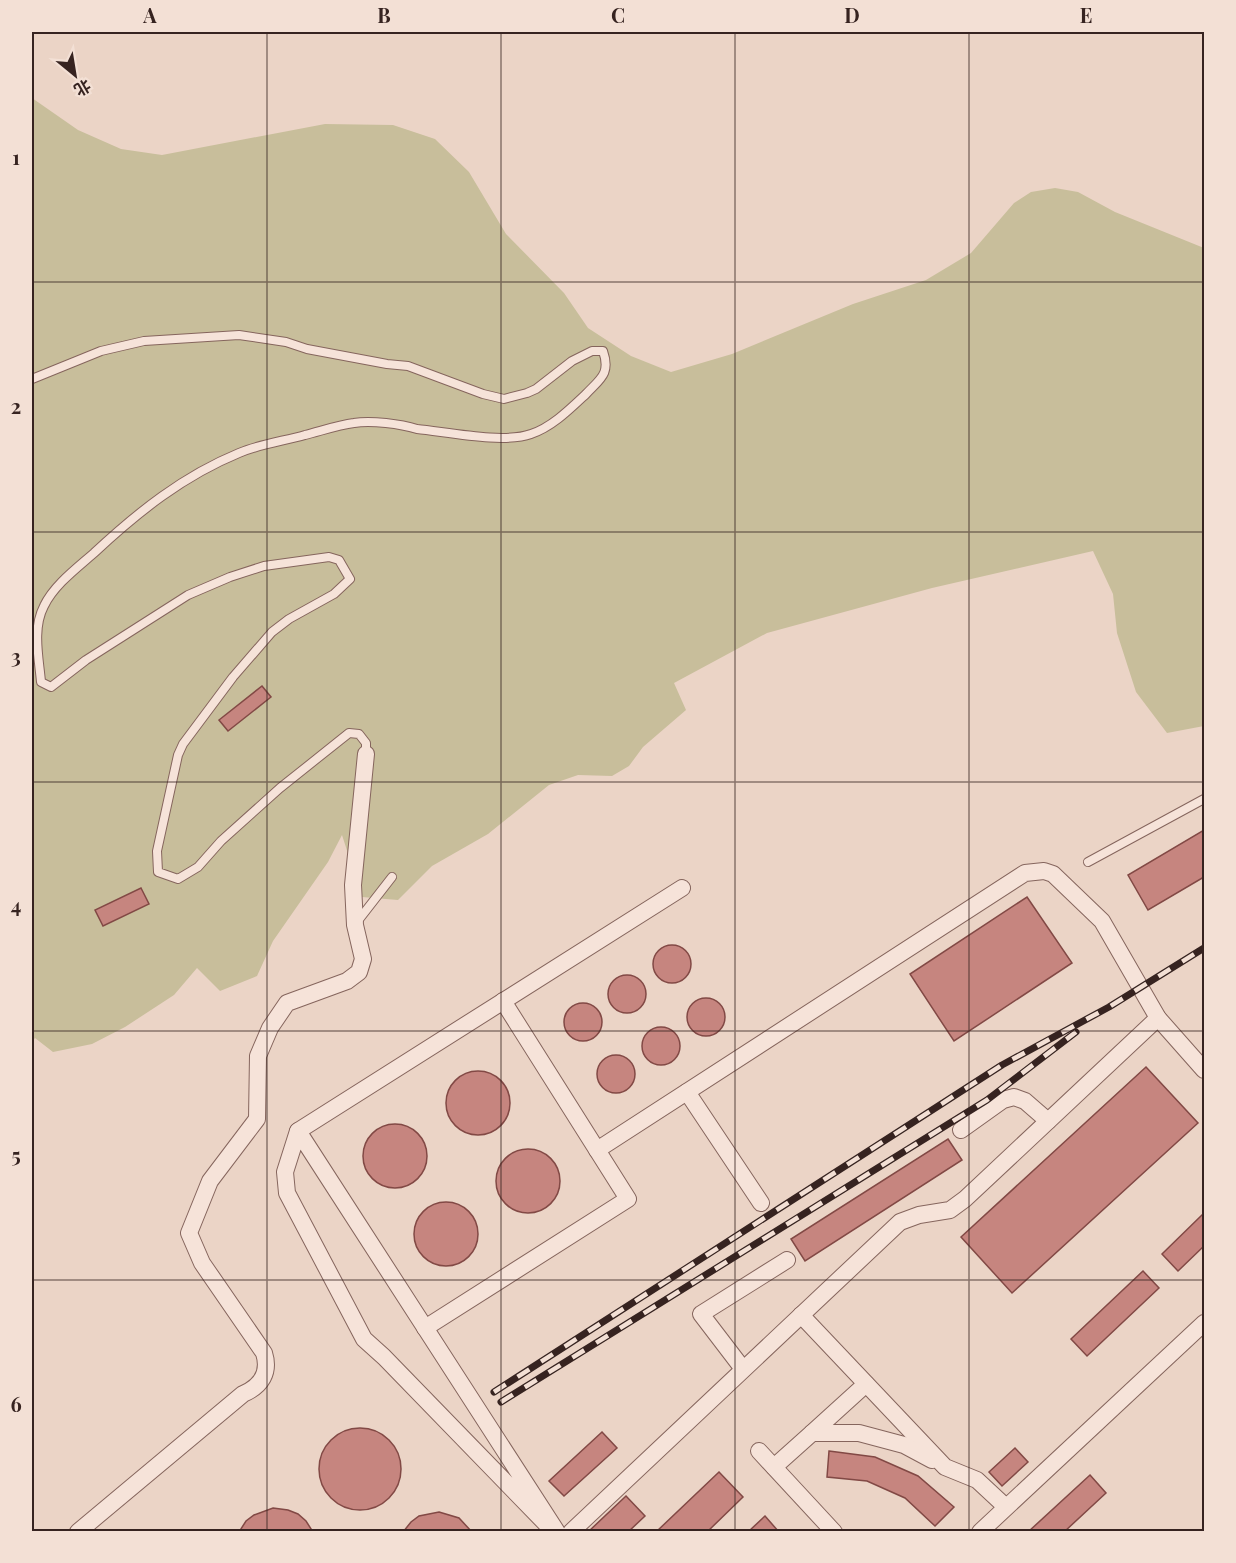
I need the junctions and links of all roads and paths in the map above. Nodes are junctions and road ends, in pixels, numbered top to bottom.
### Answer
1 (32, 380) edge
2 (366, 754) joint
3 (1204, 799) edge
4 (1088, 862) dead end
5 (392, 877) dead end
6 (682, 888) dead end
7 (355, 925) junction
8 (503, 1001) junction
9 (1158, 1018) junction
10 (1204, 1070) edge
11 (687, 1092) junction
12 (1048, 1121) junction
13 (961, 1130) dead end
14 (298, 1131) junction
15 (597, 1150) junction
16 (761, 1203) dead end
17 (787, 1260) dead end
18 (801, 1316) junction
19 (1204, 1323) edge
20 (425, 1328) junction
21 (743, 1369) junction
22 (866, 1384) junction
23 (812, 1433) junction
24 (759, 1451) dead end
25 (774, 1467) junction
26 (945, 1467) junction
27 (1006, 1507) junction
28 (78, 1532) edge
29 (556, 1532) edge
30 (571, 1532) edge
31 (834, 1532) edge
32 (980, 1532) edge

1 - 2 lane
2 - 7 street
3 - 4 lane
5 - 7 lane
6 - 8 street
7 - 28 street
8 - 14 street
8 - 15 street
9 - 10 street
9 - 11 street
9 - 12 street
11 - 15 street
11 - 16 street
12 - 13 street
12 - 18 street
14 - 20 street
14 - 29 street
15 - 20 street
17 - 21 street
18 - 21 street
18 - 22 street
19 - 27 street
20 - 29 street
21 - 30 street
22 - 23 street
22 - 26 street
23 - 25 street
23 - 26 street
24 - 25 street
25 - 31 street
26 - 27 street
27 - 32 street

